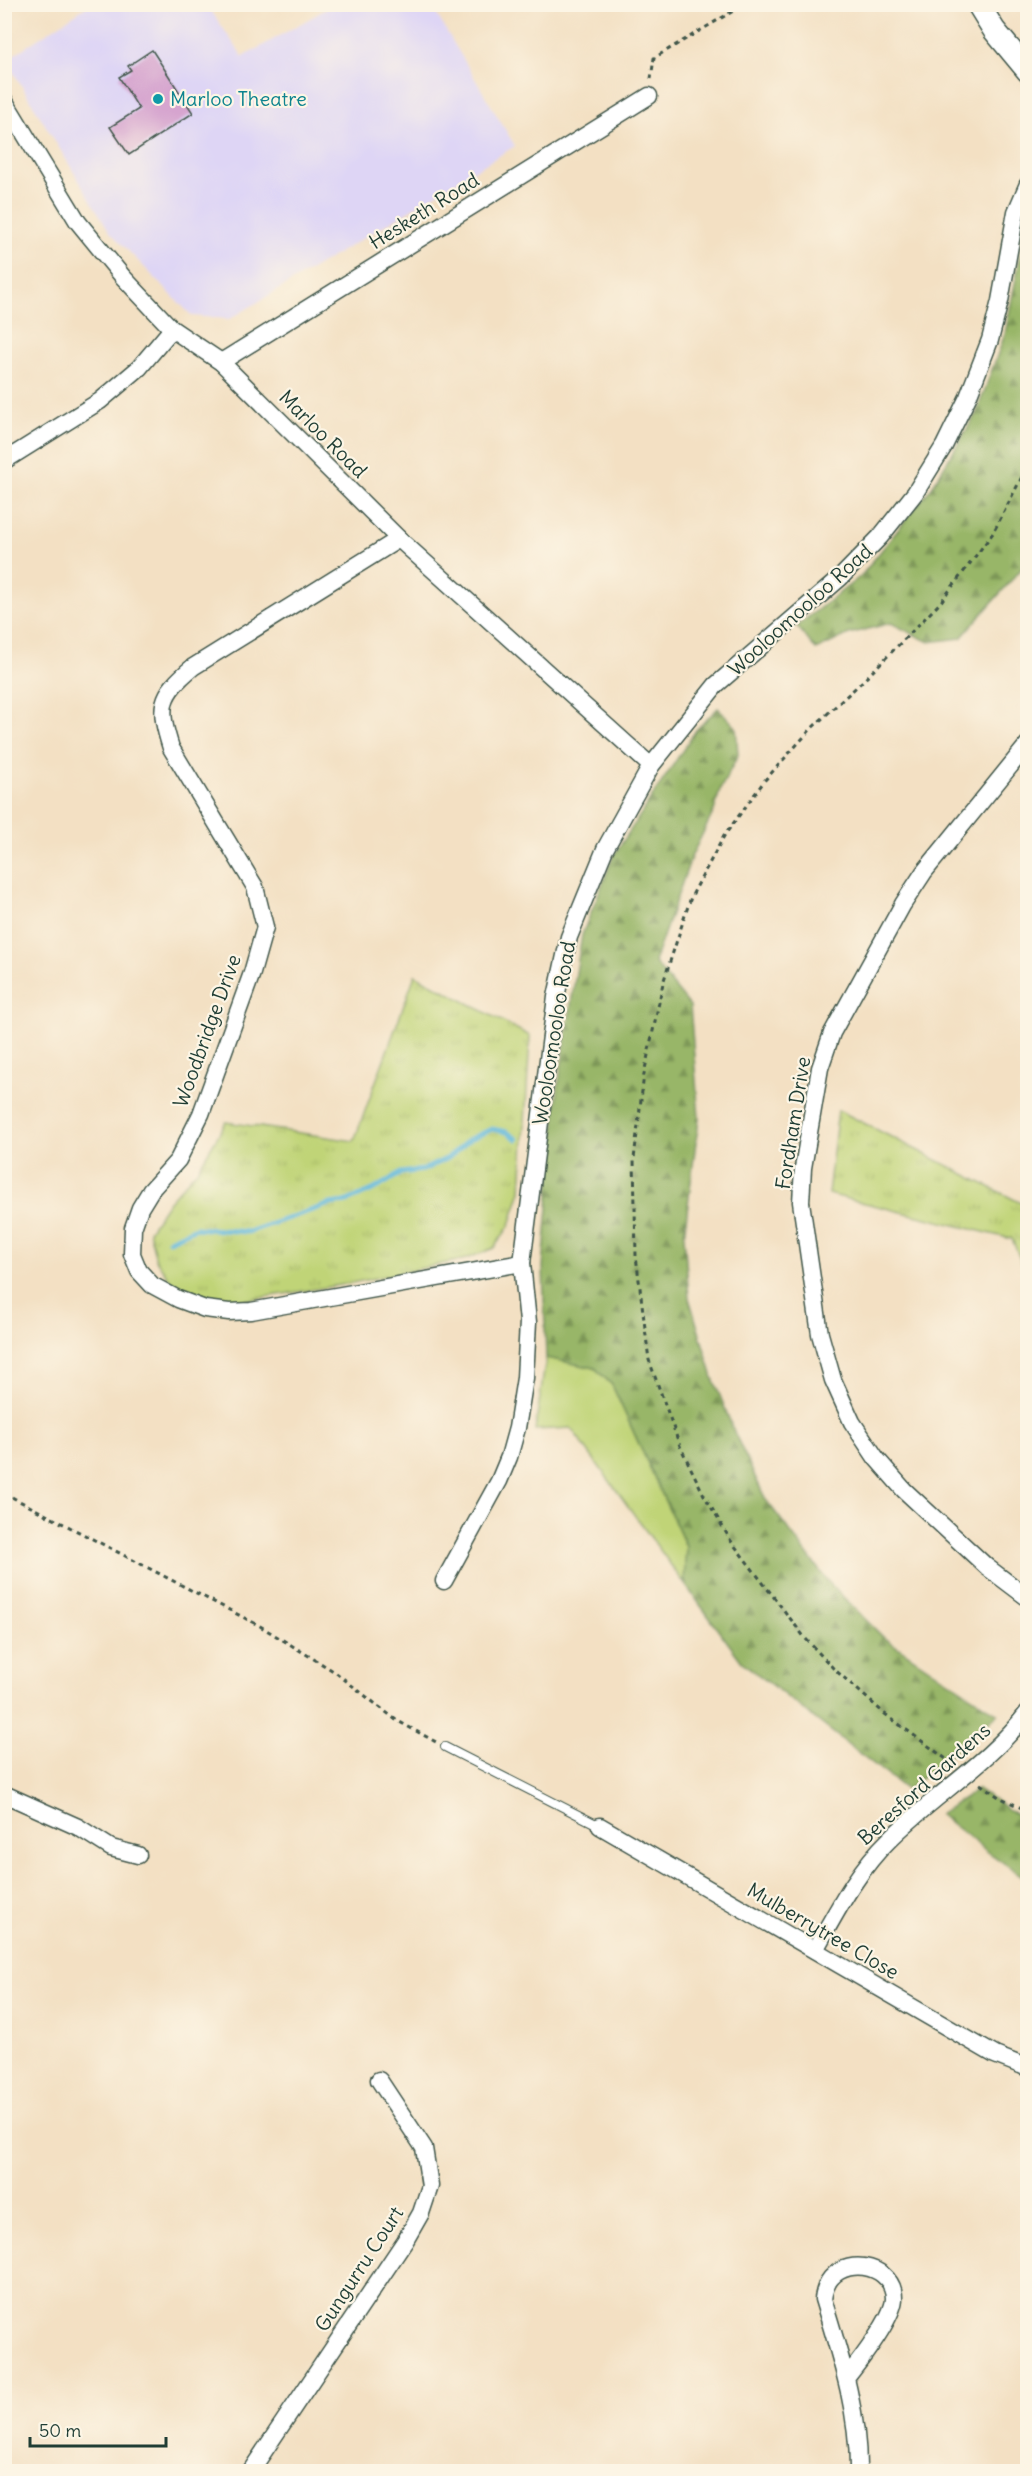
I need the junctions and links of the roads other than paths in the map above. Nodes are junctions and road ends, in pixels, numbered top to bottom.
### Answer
1 (978, 4) edge
2 (1028, 71) edge
3 (649, 96) road end
4 (4, 100) edge
5 (1028, 184) edge
6 (172, 329) junction
7 (220, 362) junction
8 (4, 461) edge
9 (399, 539) junction
10 (1028, 744) edge
11 (651, 766) junction
12 (522, 1263) junction
13 (444, 1581) dead end
14 (1028, 1598) edge
15 (1028, 1712) edge
16 (445, 1747) road end
17 (4, 1794) edge
18 (600, 1826) joint
19 (138, 1855) dead end
20 (815, 1950) junction
21 (1028, 2068) edge
22 (379, 2080) dead end
23 (847, 2377) junction
24 (250, 2472) edge
25 (858, 2472) edge

1 - 2 street
3 - 7 street, Hesketh Road
4 - 6 street, Marloo Road
5 - 11 street, Wooloomooloo Road
6 - 7 street, Marloo Road
6 - 8 street
7 - 9 street, Marloo Road
9 - 11 street, Marloo Road
9 - 12 street, Woodbridge Drive
10 - 14 street, Fordham Drive
11 - 12 street, Wooloomooloo Road
12 - 13 street, Wooloomooloo Road
15 - 20 street, Beresford Gardens
16 - 18 lane
17 - 19 street
18 - 20 street, Mulberrytree Close
20 - 21 street, Mulberrytree Close
22 - 24 street, Gungurru Court
23 - 23 street
23 - 25 street

